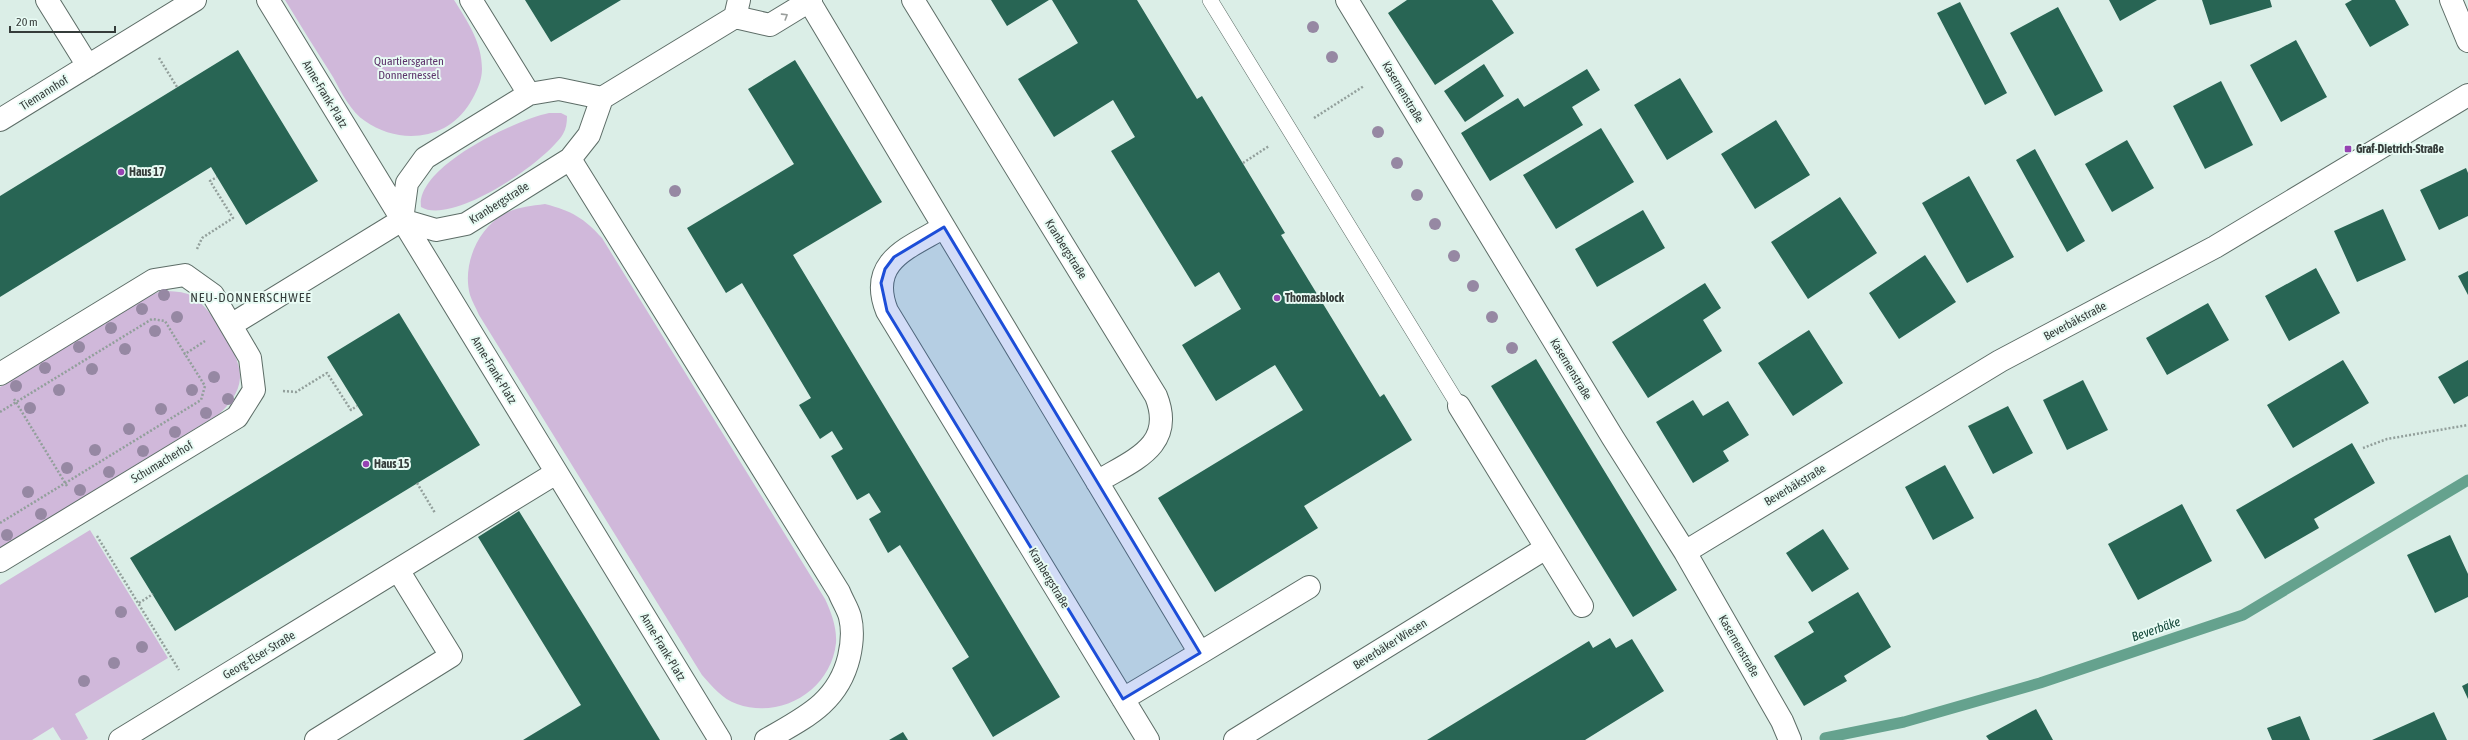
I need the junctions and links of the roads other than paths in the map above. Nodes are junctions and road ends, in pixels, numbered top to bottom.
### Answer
1 (47, 0) edge
2 (195, 0) edge
3 (268, 0) edge
4 (471, 0) edge
5 (913, 0) edge
6 (1210, 0) edge
7 (1347, 0) edge
8 (2451, 0) edge
9 (810, 1) edge
10 (737, 8) edge
11 (2468, 41) edge
12 (88, 66) junction
13 (529, 94) junction
14 (2468, 95) edge
15 (602, 98) junction
16 (0, 120) edge
17 (570, 160) junction
18 (402, 220) junction
19 (944, 227) junction
20 (231, 325) junction
21 (0, 374) edge
22 (1459, 406) joint
23 (556, 473) junction
24 (1098, 482) junction
25 (1546, 548) junction
26 (1684, 552) junction
27 (0, 561) edge
28 (398, 570) junction
29 (1309, 587) dead end
30 (1582, 606) dead end
31 (1200, 653) junction
32 (1123, 699) junction
33 (120, 740) edge
34 (316, 740) edge
35 (720, 740) edge
36 (766, 740) edge
37 (1148, 740) edge
38 (1235, 740) edge
39 (1790, 740) edge

1 - 12 street
2 - 12 street, Tiemannhof
3 - 18 street, Anne-Frank-Platz
4 - 13 street
5 - 24 street, Kranbergstraße
6 - 22 lane
7 - 26 street, Kasernenstraße
8 - 11 street
10 -> 9 street
9 - 19 street
10 - 15 street
12 - 16 street, Tiemannhof
13 - 15 street
13 - 18 street
14 - 26 street, Beverbäkstraße
15 - 17 street, Kranbergstraße
17 - 18 street, Kranbergstraße
17 - 36 street
18 - 20 street
18 - 23 street, Anne-Frank-Platz
19 - 24 street
19 - 32 street, Kranbergstraße
20 - 21 street
20 - 27 street, Schumacherhof
22 - 25 street
23 - 28 street, Georg-Elser-Straße
23 - 35 street, Anne-Frank-Platz
24 - 31 street
25 - 30 street
25 - 38 street, Beverbäker Wiesen
26 - 39 street, Kasernenstraße
28 - 33 street, Georg-Elser-Straße
28 - 34 street
29 - 31 street
31 - 32 street
32 - 37 street, Kranbergstraße

